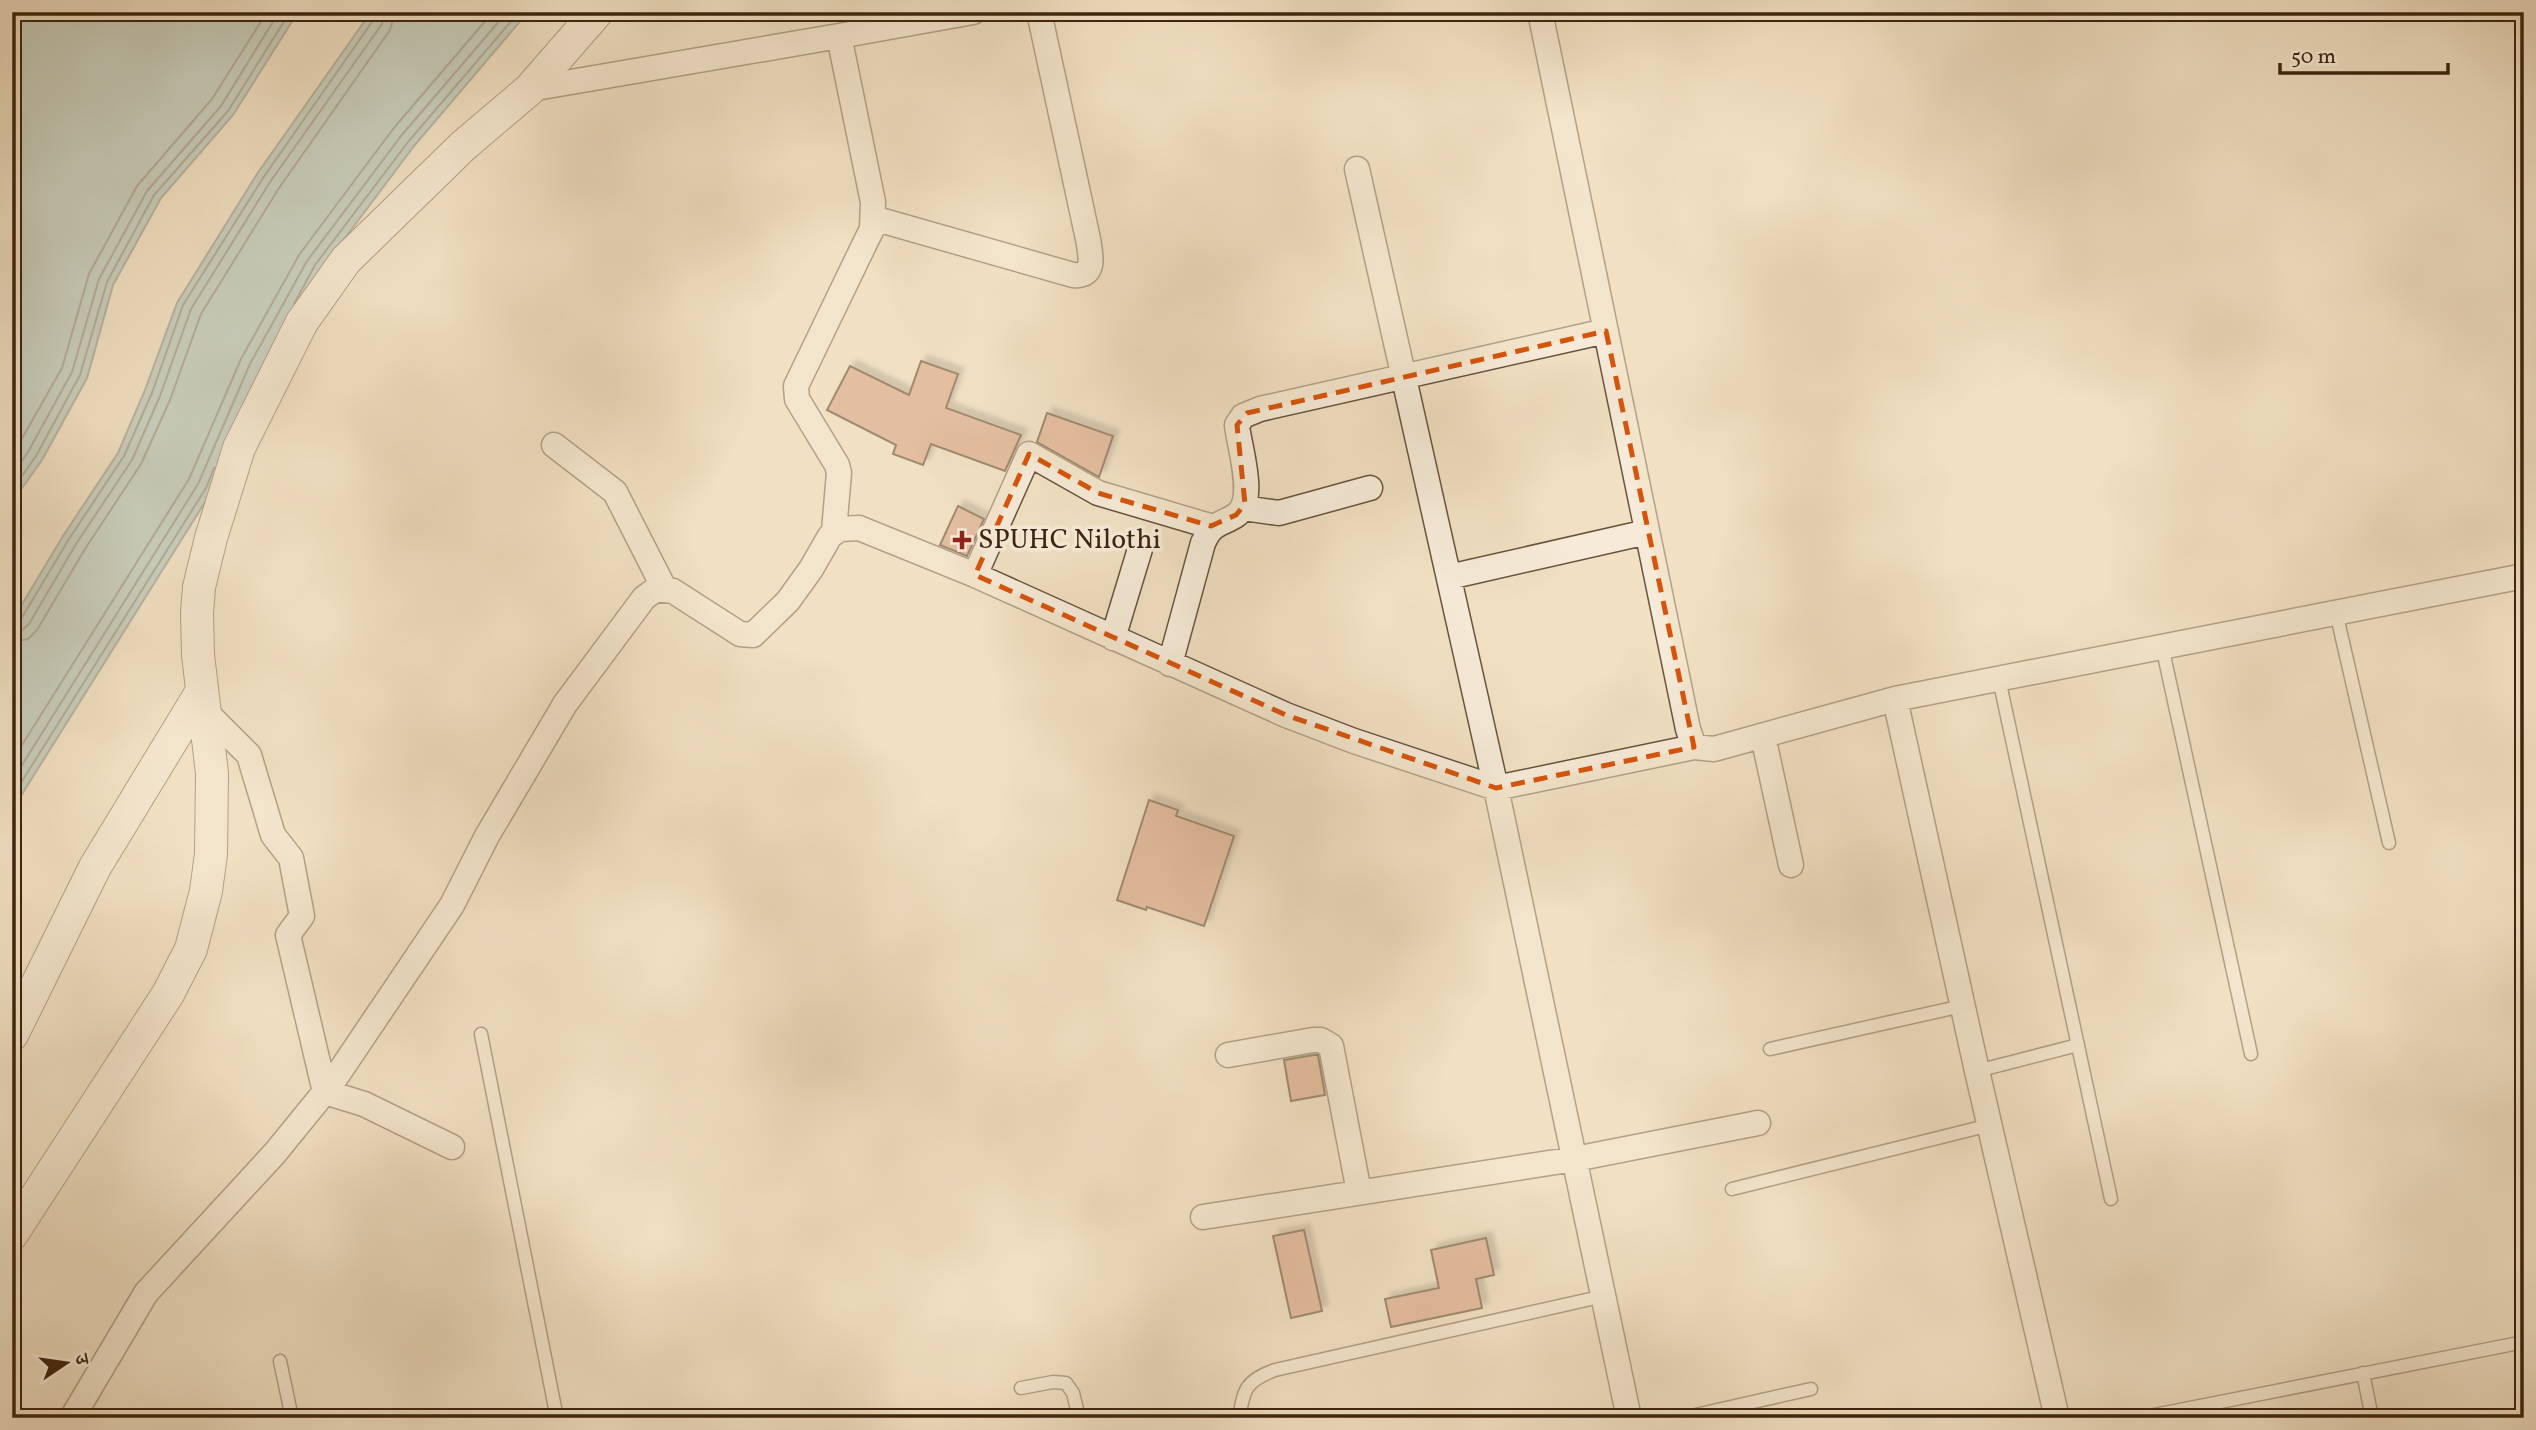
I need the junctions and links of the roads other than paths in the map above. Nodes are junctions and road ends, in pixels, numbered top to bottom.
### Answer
1 (597, 12) edge
2 (973, 12) edge
3 (1039, 12) edge
4 (1540, 12) edge
5 (839, 36) junction
6 (530, 89) junction
7 (1357, 169) dead end
8 (873, 218) junction
9 (1606, 331) junction
10 (1404, 378) junction
11 (554, 445) dead end
12 (1370, 488) dead end
13 (1243, 508) junction
14 (1213, 527) junction
15 (834, 531) junction
16 (1647, 532) junction
17 (1140, 549) dead end
18 (975, 575) junction
19 (2524, 576) edge
20 (1450, 577) junction
21 (663, 588) junction
22 (2336, 611) junction
23 (1114, 638) junction
24 (2162, 646) junction
25 (1170, 664) junction
26 (1999, 679) junction
27 (1895, 699) junction
28 (203, 701) junction
29 (1763, 736) junction
30 (1694, 747) junction
31 (1496, 788) junction
32 (2389, 843) dead end
33 (1791, 865) dead end
34 (1962, 1006) junction
35 (481, 1034) dead end
36 (12, 1035) edge
37 (2078, 1045) junction
38 (1770, 1049) dead end
39 (2251, 1054) dead end
40 (1228, 1055) dead end
41 (1977, 1071) junction
42 (325, 1092) junction
43 (1758, 1123) dead end
44 (1990, 1125) junction
45 (452, 1147) dead end
46 (1575, 1159) junction
47 (1732, 1189) dead end
48 (1359, 1192) junction
49 (2111, 1199) dead end
50 (1203, 1217) dead end
51 (12, 1234) edge
52 (1604, 1296) junction
53 (2524, 1342) edge
54 (280, 1361) dead end
55 (2363, 1373) junction
56 (1021, 1388) dead end
57 (1811, 1389) dead end
58 (72, 1418) edge
59 (292, 1418) edge
60 (557, 1418) edge
61 (1079, 1418) edge
62 (1239, 1418) edge
63 (1629, 1418) edge
64 (1682, 1418) edge
65 (2057, 1418) edge
66 (2139, 1418) edge
67 (2372, 1418) edge

1 - 6 street
2 - 5 street
3 - 8 street
4 - 9 street
5 - 6 street
5 - 8 street
6 - 28 street
7 - 10 street
8 - 15 street
9 - 10 street
9 - 16 street
10 - 13 street
10 - 20 street
11 - 21 street
12 - 13 street
13 - 14 street
14 - 18 street
14 - 25 street
15 - 18 street
15 - 21 street
16 - 20 street
16 - 30 street
17 - 23 street
18 - 23 street
19 - 22 street
20 - 31 street
21 - 42 street
22 - 24 street
22 - 32 lane
23 - 25 street
24 - 26 street
24 - 39 lane
25 - 31 street
26 - 27 street
26 - 37 lane
27 - 29 street
27 - 34 street
28 - 36 street
28 - 42 street
28 - 51 street
29 - 30 street
29 - 33 street
30 - 31 street
31 - 46 street
34 - 38 lane
34 - 41 street
35 - 60 lane
37 - 41 lane
37 - 49 lane
40 - 48 street
41 - 44 street
42 - 45 street
42 - 58 street
43 - 46 street
44 - 47 lane
44 - 65 street
46 - 48 street
46 - 52 street
48 - 50 street
52 - 62 lane
52 - 63 street
53 - 55 lane
54 - 59 lane
55 - 66 lane
55 - 67 lane
56 - 61 lane
57 - 64 lane

